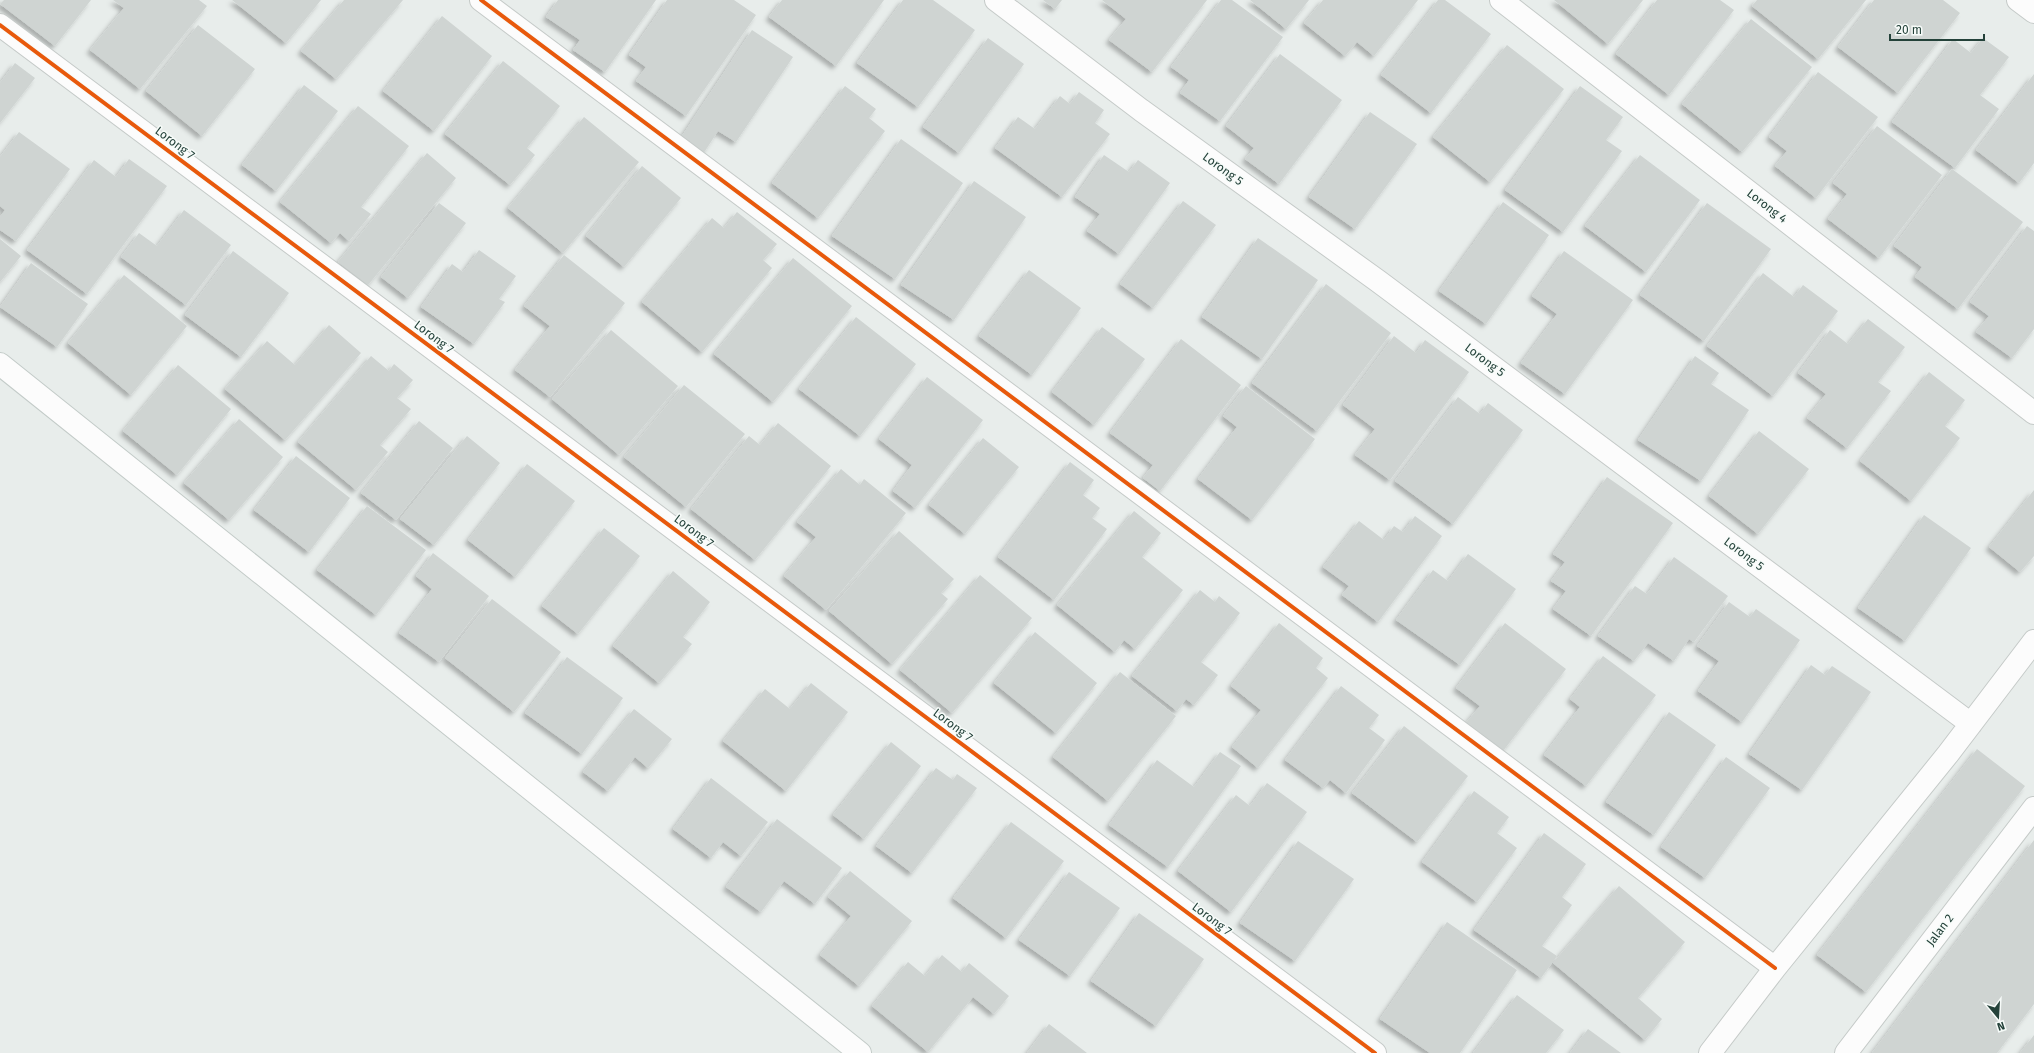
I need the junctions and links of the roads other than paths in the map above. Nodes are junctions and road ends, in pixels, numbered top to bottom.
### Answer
1 (481, 0) edge
2 (996, 0) edge
3 (1500, 0) edge
4 (2018, 0) edge
5 (2034, 12) edge
6 (0, 25) edge
7 (0, 364) edge
8 (2034, 412) edge
9 (2030, 654) edge
10 (1971, 724) junction
11 (2034, 808) edge
12 (1775, 968) junction
13 (860, 1053) edge
14 (1375, 1053) edge
15 (1710, 1053) edge
16 (1846, 1053) edge

1 - 12 street
2 - 10 street, Lorong 5
3 - 8 street, Lorong 4
4 - 5 street
6 - 14 street, Lorong 7
7 - 13 street
9 - 10 street
10 - 12 street
11 - 16 street, Jalan 2
12 - 15 street

